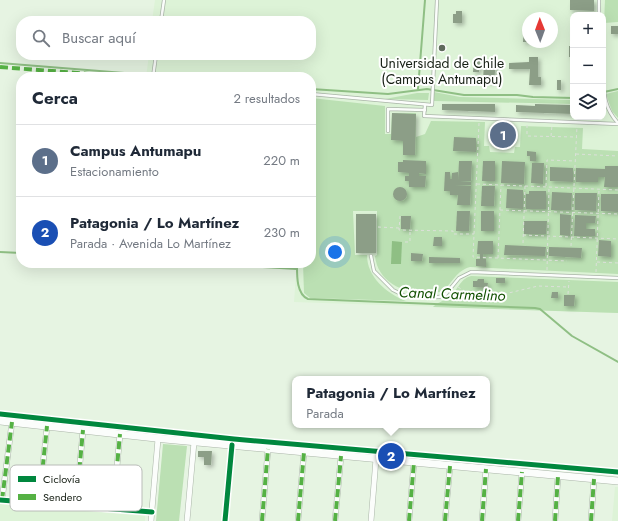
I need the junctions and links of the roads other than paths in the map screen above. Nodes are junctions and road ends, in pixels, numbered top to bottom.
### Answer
1 (164, 0) edge
2 (437, 0) edge
3 (599, 0) edge
4 (598, 12) edge
5 (162, 16) edge
6 (155, 60) edge
7 (153, 72) edge
8 (316, 94) edge
9 (425, 105) junction
10 (606, 105) edge
11 (425, 110) junction
12 (618, 124) edge
13 (388, 131) dead end
14 (370, 256) dead end
15 (618, 278) edge
16 (0, 421) edge
17 (12, 422) junction
18 (47, 426) junction
19 (83, 430) junction
20 (120, 434) junction
21 (158, 439) junction
22 (194, 442) junction
23 (232, 445) junction
24 (268, 449) junction
25 (304, 452) junction
26 (341, 456) junction
27 (376, 459) junction
28 (414, 462) junction
29 (43, 465) edge
30 (80, 465) edge
31 (117, 465) edge
32 (450, 466) junction
33 (486, 469) junction
34 (522, 472) junction
35 (558, 476) junction
36 (594, 479) junction
37 (618, 481) edge
38 (1, 500) edge
39 (139, 511) edge
40 (152, 512) junction
41 (151, 521) edge
42 (187, 521) edge
43 (224, 521) edge
44 (262, 521) edge
45 (298, 521) edge
46 (335, 521) edge
47 (371, 521) edge
48 (409, 521) edge
49 (445, 521) edge
50 (482, 521) edge
51 (518, 521) edge
52 (554, 521) edge
53 (591, 521) edge

1 - 5 lane
2 - 9 lane
3 - 4 lane
6 - 7 lane
8 - 9 lane
9 - 11 lane
10 - 12 lane
11 - 12 lane
11 - 13 lane
14 - 15 lane
16 - 17 main road
17 - 18 main road
17 - 38 street
18 - 19 main road
18 - 29 street
19 - 20 main road
19 - 30 street
20 - 21 main road
20 - 31 street
21 - 22 main road
21 - 40 street
22 - 23 main road
22 - 42 street
23 - 24 main road
23 - 43 street
24 - 25 main road
24 - 44 street
25 - 26 main road
25 - 45 street
26 - 27 main road
26 - 46 street
27 - 28 main road
27 - 47 street
28 - 32 main road
28 - 48 street
32 - 33 main road
32 - 49 street
33 - 34 main road
33 - 50 street
34 - 35 main road
34 - 51 street
35 - 36 main road
35 - 52 street
36 - 37 main road
36 - 53 street
39 - 40 street
40 - 41 street

